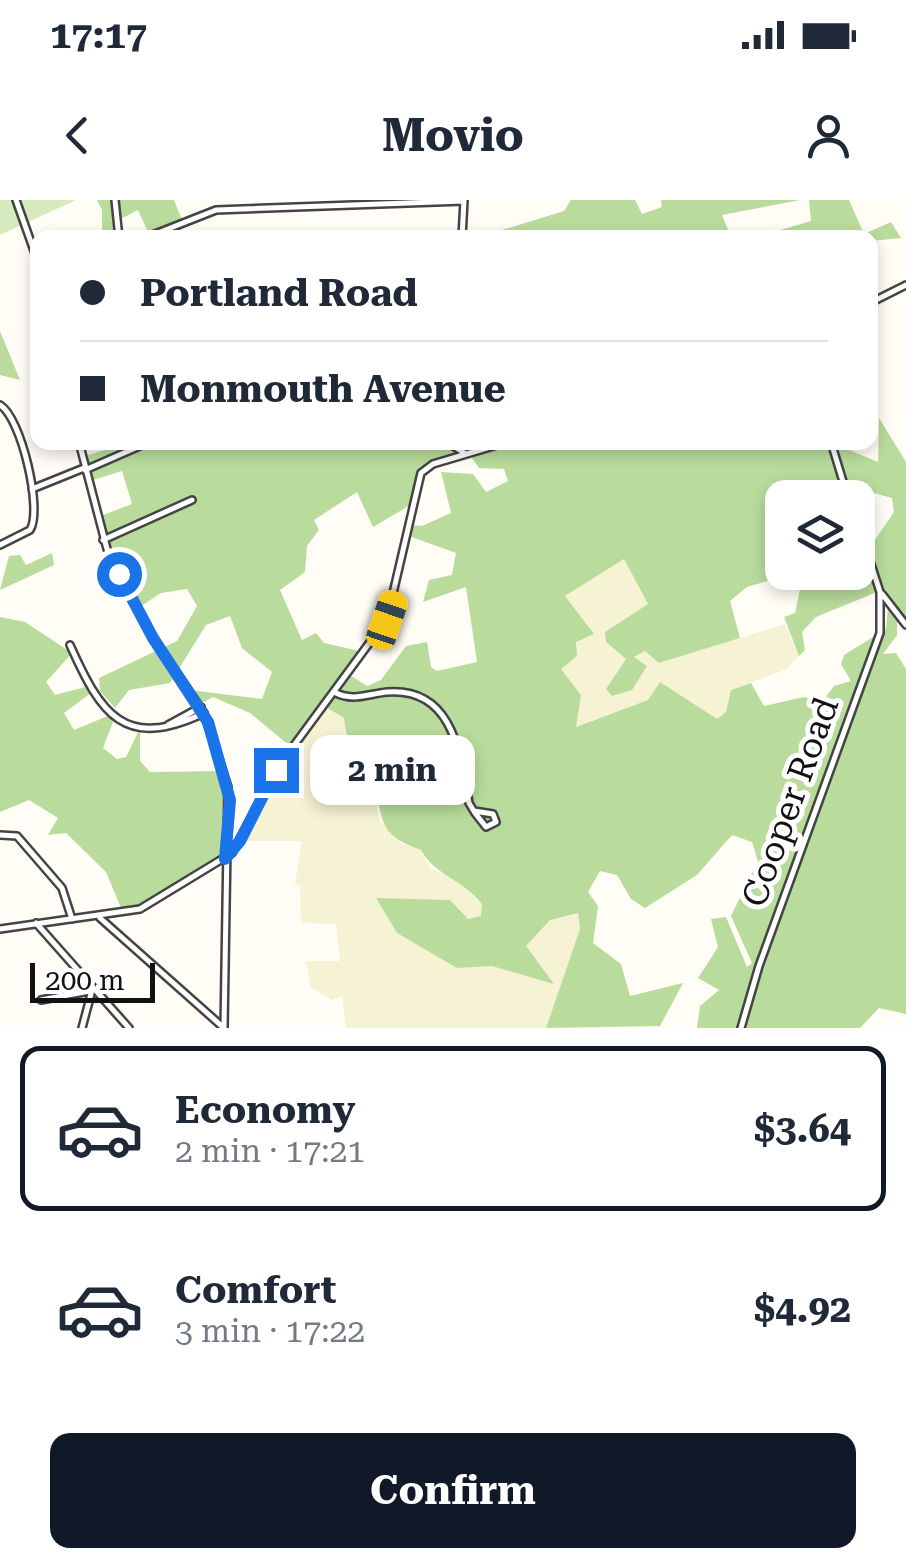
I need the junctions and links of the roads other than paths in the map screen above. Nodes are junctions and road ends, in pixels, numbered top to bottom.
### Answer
1 (16, 200) edge
2 (115, 200) edge
3 (464, 200) edge
4 (118, 230) edge
5 (165, 230) edge
6 (462, 230) edge
7 (30, 240) edge
8 (906, 286) edge
9 (878, 300) edge
10 (0, 406) edge
11 (81, 450) edge
12 (130, 450) edge
13 (459, 450) edge
14 (482, 450) edge
15 (833, 450) edge
16 (467, 455) junction
17 (85, 469) junction
18 (843, 480) edge
19 (32, 489) junction
20 (192, 500) dead end
21 (104, 540) junction
22 (0, 545) edge
23 (875, 577) edge
24 (880, 592) junction
25 (906, 625) edge
26 (70, 645) dead end
27 (334, 692) junction
28 (202, 710) junction
29 (474, 812) dead end
30 (0, 835) edge
31 (225, 859) junction
32 (100, 918) junction
33 (72, 919) junction
34 (36, 924) junction
35 (0, 928) edge
36 (93, 992) junction
37 (41, 1000) dead end
38 (82, 1028) edge
39 (129, 1028) edge
40 (224, 1028) edge
41 (740, 1028) edge

1 - 7 street
2 - 4 street
3 - 5 street
3 - 6 street
8 - 9 street
10 - 19 street
11 - 17 street
12 - 17 street
13 - 16 street
14 - 16 street
15 - 18 street
16 - 27 street
17 - 19 street
17 - 21 street
19 - 22 street
20 - 21 street
21 - 28 street
23 - 24 street
24 - 25 street
24 - 41 street, Cooper Road
26 - 28 street
27 - 29 street
27 - 31 street
28 - 31 street
30 - 33 street
31 - 32 street
31 - 40 street
32 - 33 street
32 - 40 street
33 - 34 street
34 - 35 street
34 - 36 street
36 - 37 street
36 - 38 street
36 - 39 street

